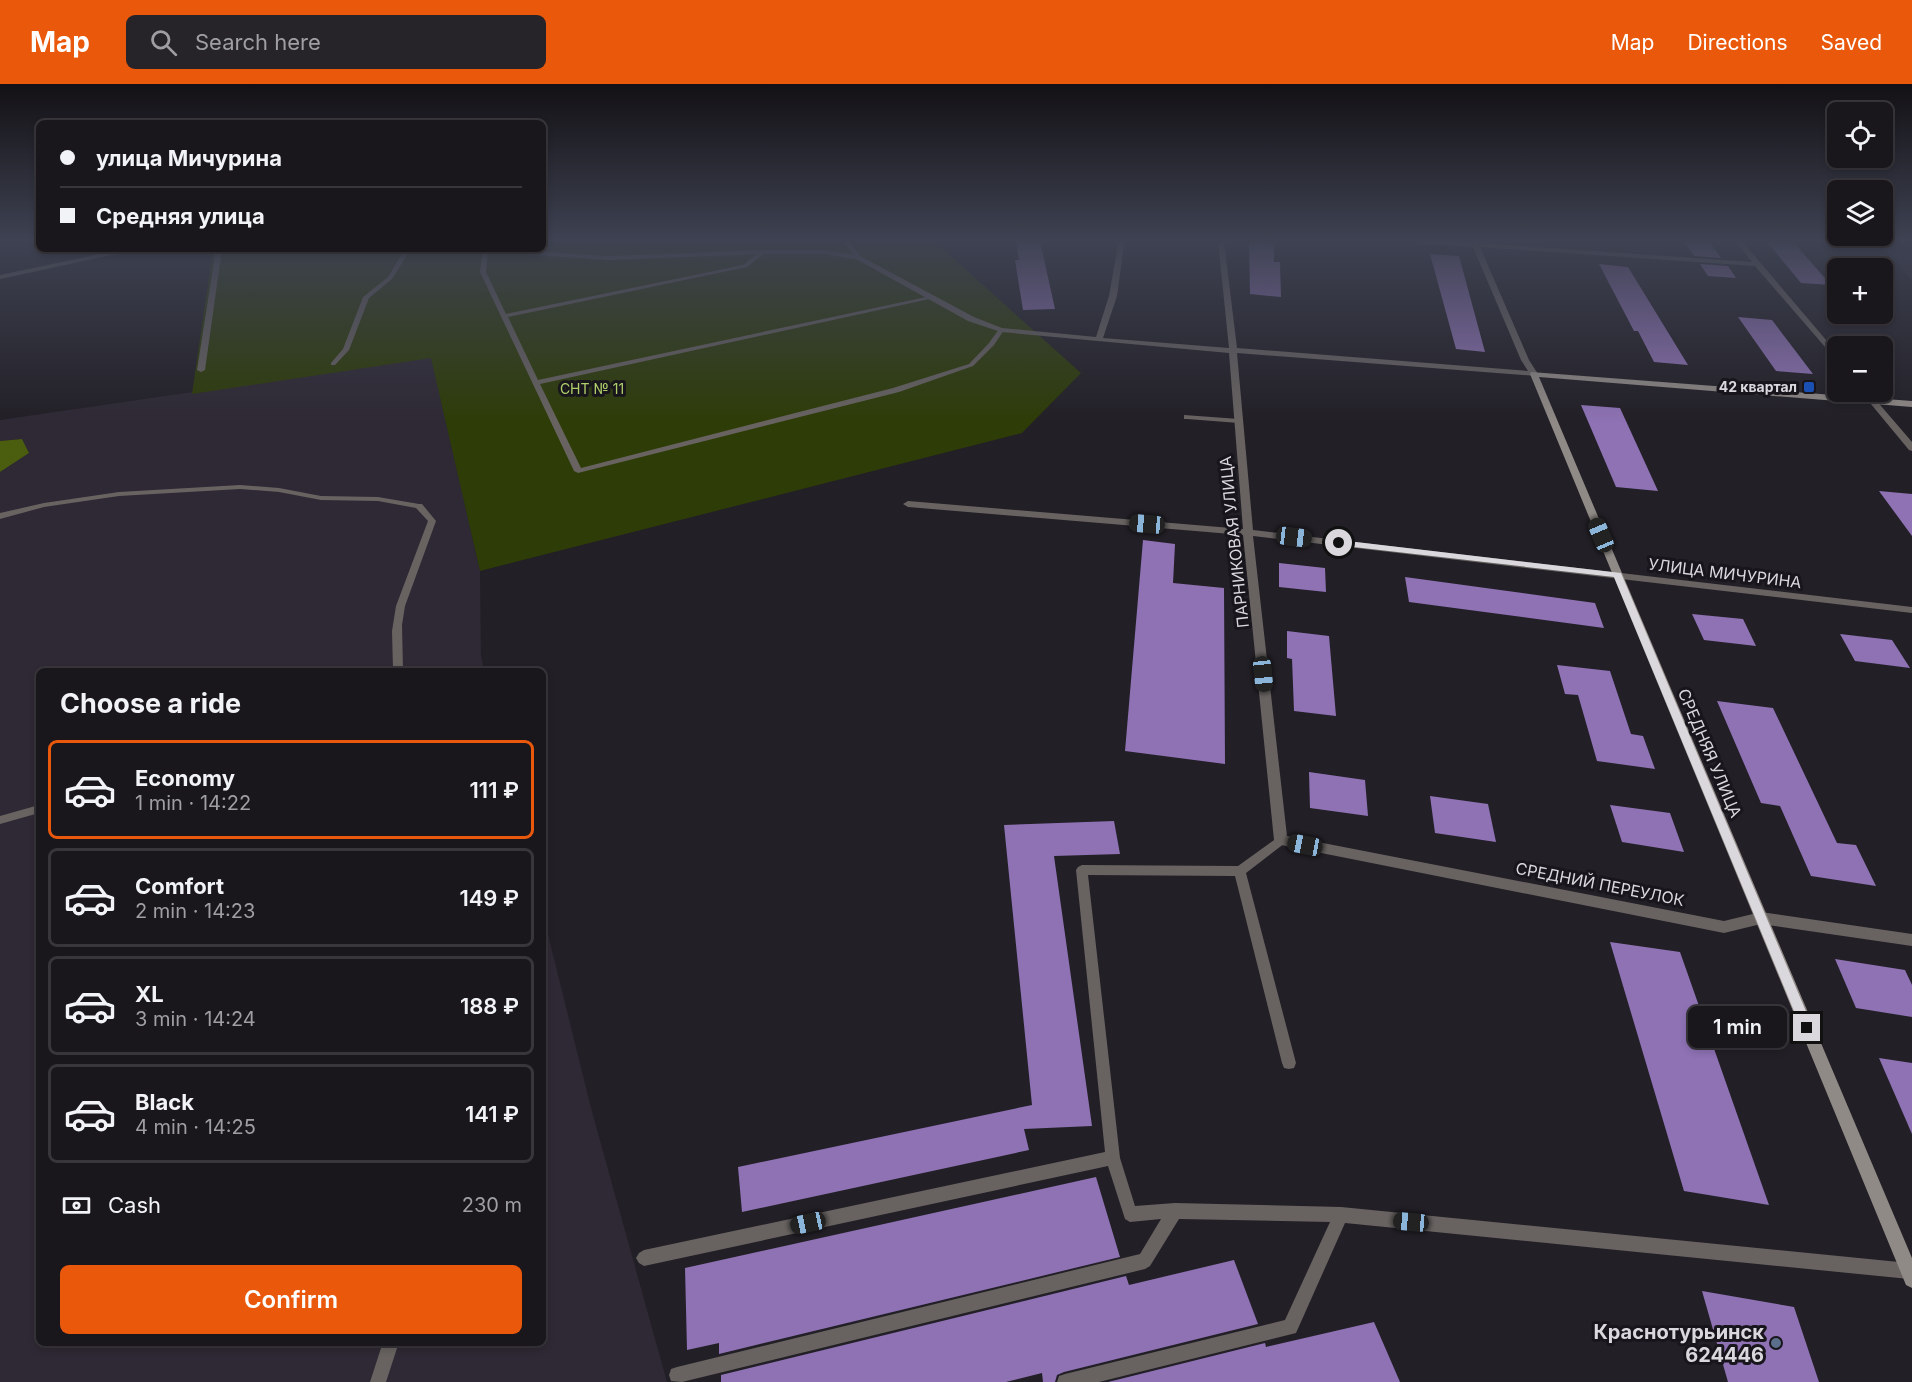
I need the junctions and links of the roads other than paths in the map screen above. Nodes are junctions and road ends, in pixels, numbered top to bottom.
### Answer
1 (211, 302) edge
2 (364, 302) edge
3 (497, 302) edge
4 (574, 302) edge
5 (914, 302) edge
6 (938, 302) edge
7 (1111, 302) edge
8 (1228, 302) edge
9 (1500, 302) edge
10 (1788, 302) edge
11 (504, 316) junction
12 (1001, 330) junction
13 (1099, 340) junction
14 (1827, 347) edge
15 (1233, 350) junction
16 (333, 364) dead end
17 (201, 370) dead end
18 (1534, 374) junction
19 (536, 383) junction
20 (1827, 397) edge
21 (1874, 402) edge
22 (1886, 402) edge
23 (1912, 404) edge
24 (1187, 417) dead end
25 (1239, 422) junction
26 (1912, 448) edge
27 (908, 504) dead end
28 (0, 516) edge
29 (1248, 532) junction
30 (1618, 575) junction
31 (1912, 610) edge
32 (398, 668) edge
33 (36, 810) edge
34 (0, 820) edge
35 (1281, 840) junction
36 (1240, 871) junction
37 (1761, 918) junction
38 (1912, 940) edge
39 (1289, 1063) dead end
40 (1113, 1158) junction
41 (1175, 1211) junction
42 (1341, 1215) junction
43 (644, 1258) dead end
44 (1910, 1275) edge
45 (390, 1346) edge
46 (677, 1375) dead end
47 (378, 1382) edge
48 (1065, 1382) edge

1 - 17 lane
2 - 16 lane
3 - 11 lane
4 - 11 lane
5 - 19 lane
6 - 12 street
7 - 13 street
8 - 15 street, ПАРНИКОВАЯ УЛИЦА
9 - 18 street, СРЕДНЯЯ УЛИЦА
10 - 14 street
11 - 19 lane
12 - 13 street
12 - 19 lane
13 - 15 street
15 - 18 street
15 - 25 street, ПАРНИКОВАЯ УЛИЦА
18 - 20 main road
18 - 30 main road, СРЕДНЯЯ УЛИЦА
21 - 26 street
22 - 23 main road
24 - 25 lane
25 - 29 street, ПАРНИКОВАЯ УЛИЦА
27 - 29 street, УЛИЦА МИЧУРИНА
28 - 32 lane
29 - 30 street, УЛИЦА МИЧУРИНА
29 - 35 street, ПАРНИКОВАЯ УЛИЦА
30 - 31 street, УЛИЦА МИЧУРИНА
30 - 37 main road, СРЕДНЯЯ УЛИЦА
33 - 34 lane
35 - 36 lane
35 - 37 street, СРЕДНИЙ ПЕРЕУЛОК
36 - 39 lane
36 - 40 lane
37 - 38 street, СРЕДНИЙ ПЕРЕУЛОК
37 - 44 main road, СРЕДНЯЯ УЛИЦА
40 - 41 lane
40 - 43 lane
41 - 42 lane
41 - 46 lane
42 - 44 lane
42 - 48 lane
45 - 47 lane

